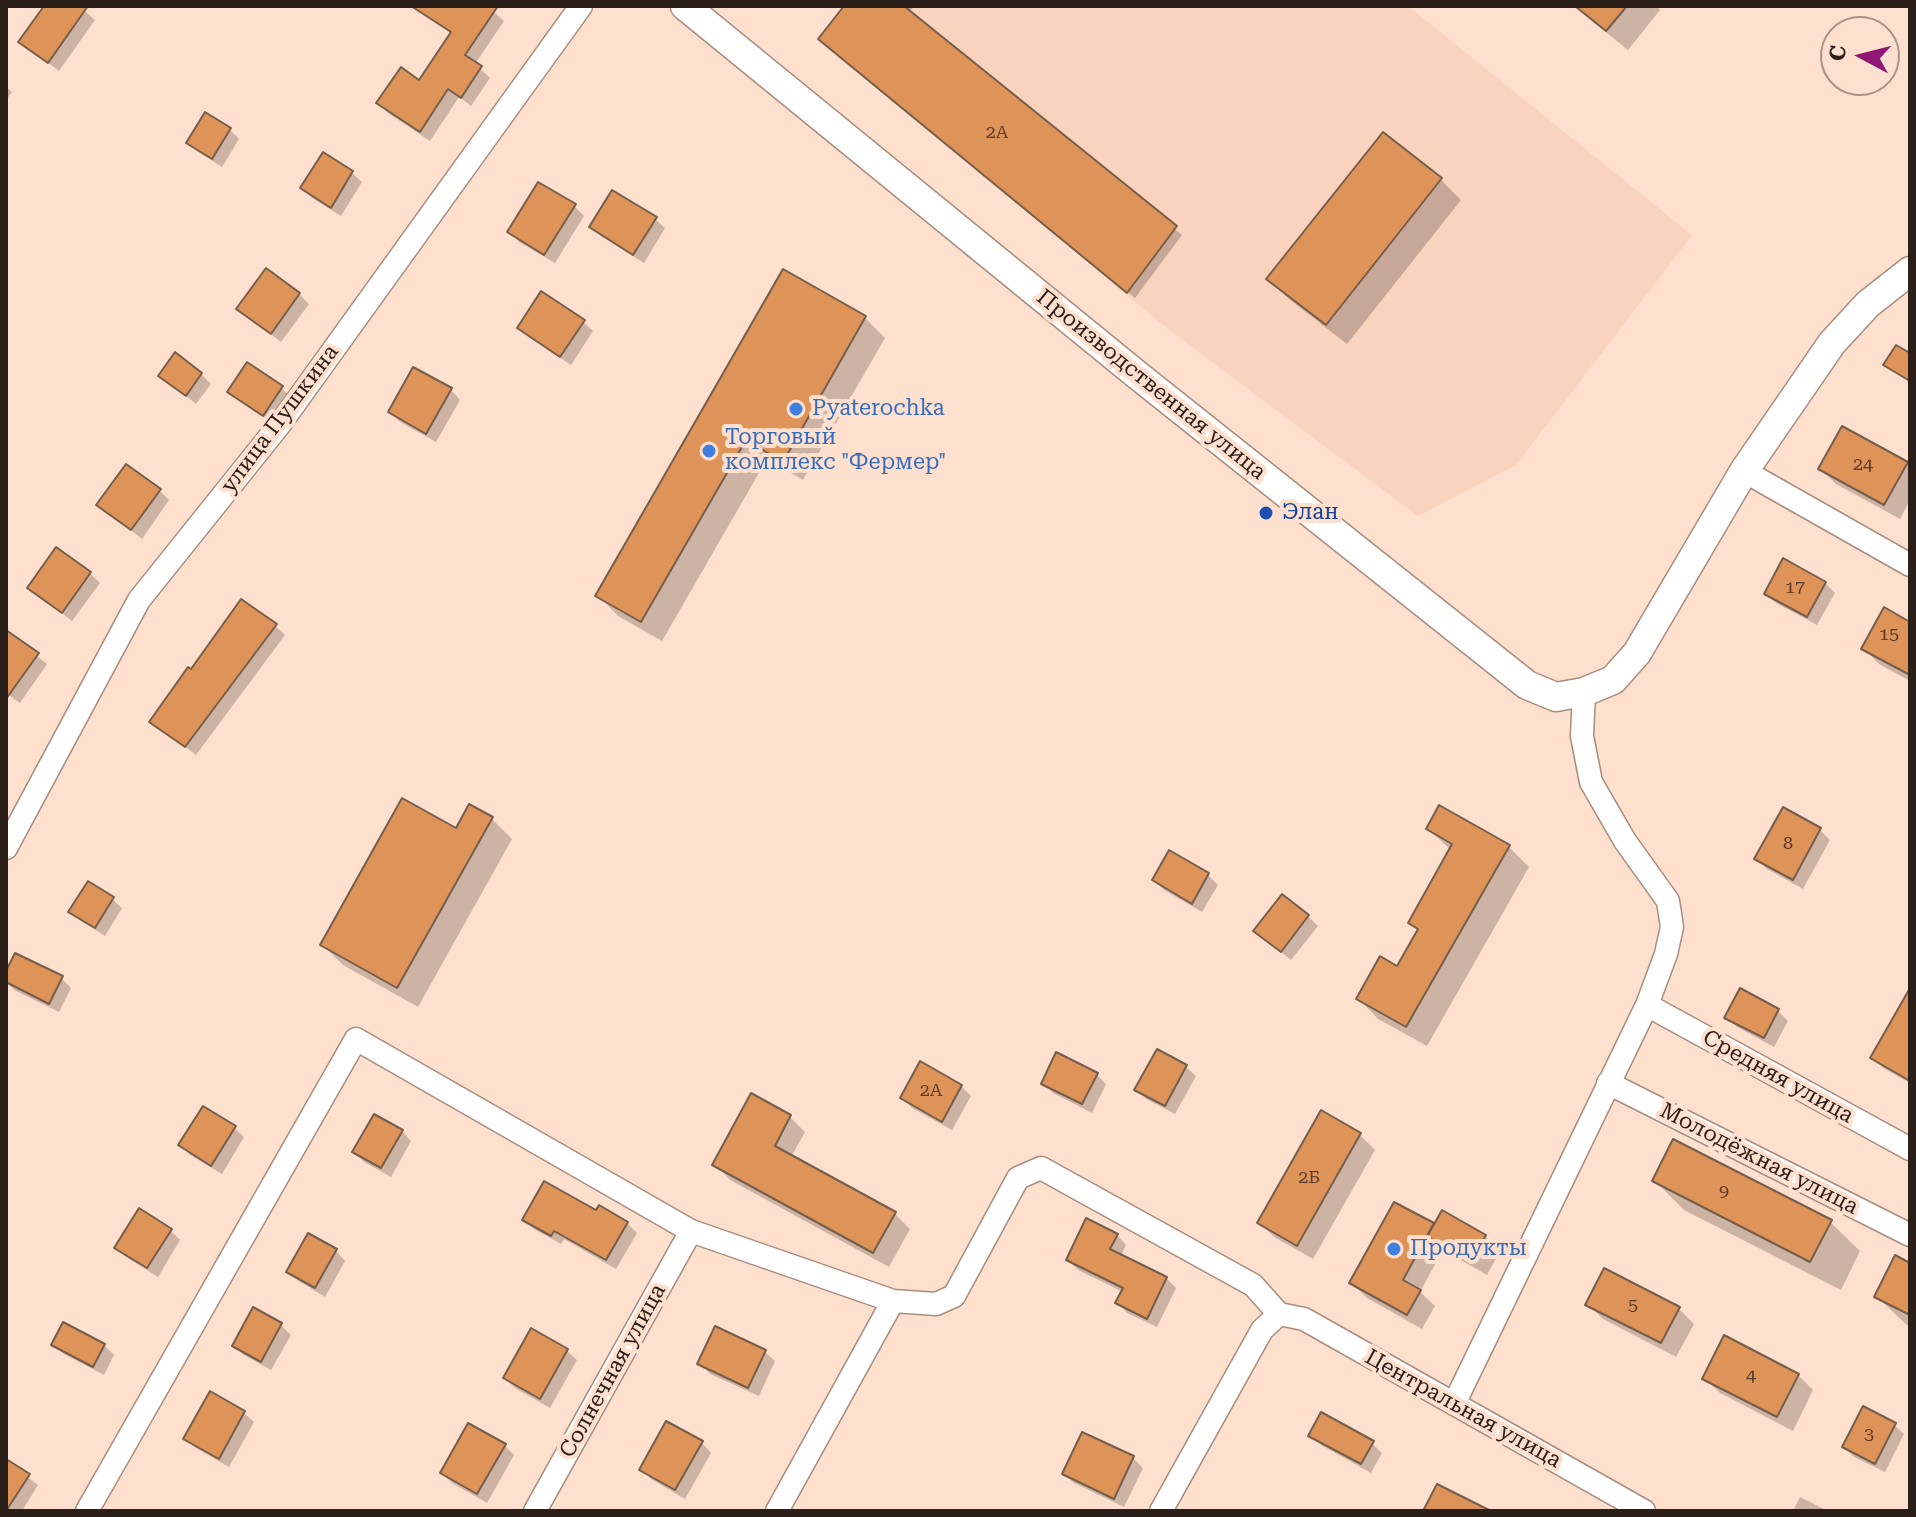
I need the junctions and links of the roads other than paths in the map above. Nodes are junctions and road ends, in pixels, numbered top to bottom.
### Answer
1 (581, 6) edge
2 (685, 6) edge
3 (1910, 271) edge
4 (1744, 471) junction
5 (1910, 565) edge
6 (1584, 692) junction
7 (6, 848) edge
8 (1647, 1005) junction
9 (1608, 1083) junction
10 (1910, 1149) edge
11 (691, 1231) junction
12 (1910, 1235) edge
13 (893, 1301) junction
14 (1279, 1314) junction
15 (1454, 1404) junction
16 (87, 1511) edge
17 (535, 1511) edge
18 (777, 1511) edge
19 (1161, 1511) edge
20 (1644, 1511) edge

1 - 7 street, улица Пушкина
2 - 6 street, Производственная улица
3 - 4 street, Производственная улица
4 - 5 street
4 - 6 street, Производственная улица
6 - 8 street
8 - 9 street
8 - 10 street, Средняя улица
9 - 12 street, Молодёжная улица
9 - 15 street
11 - 13 street
11 - 16 street
11 - 17 street, Солнечная улица
13 - 14 street
13 - 18 street
14 - 15 street, Центральная улица
14 - 19 street
15 - 20 street, Центральная улица

